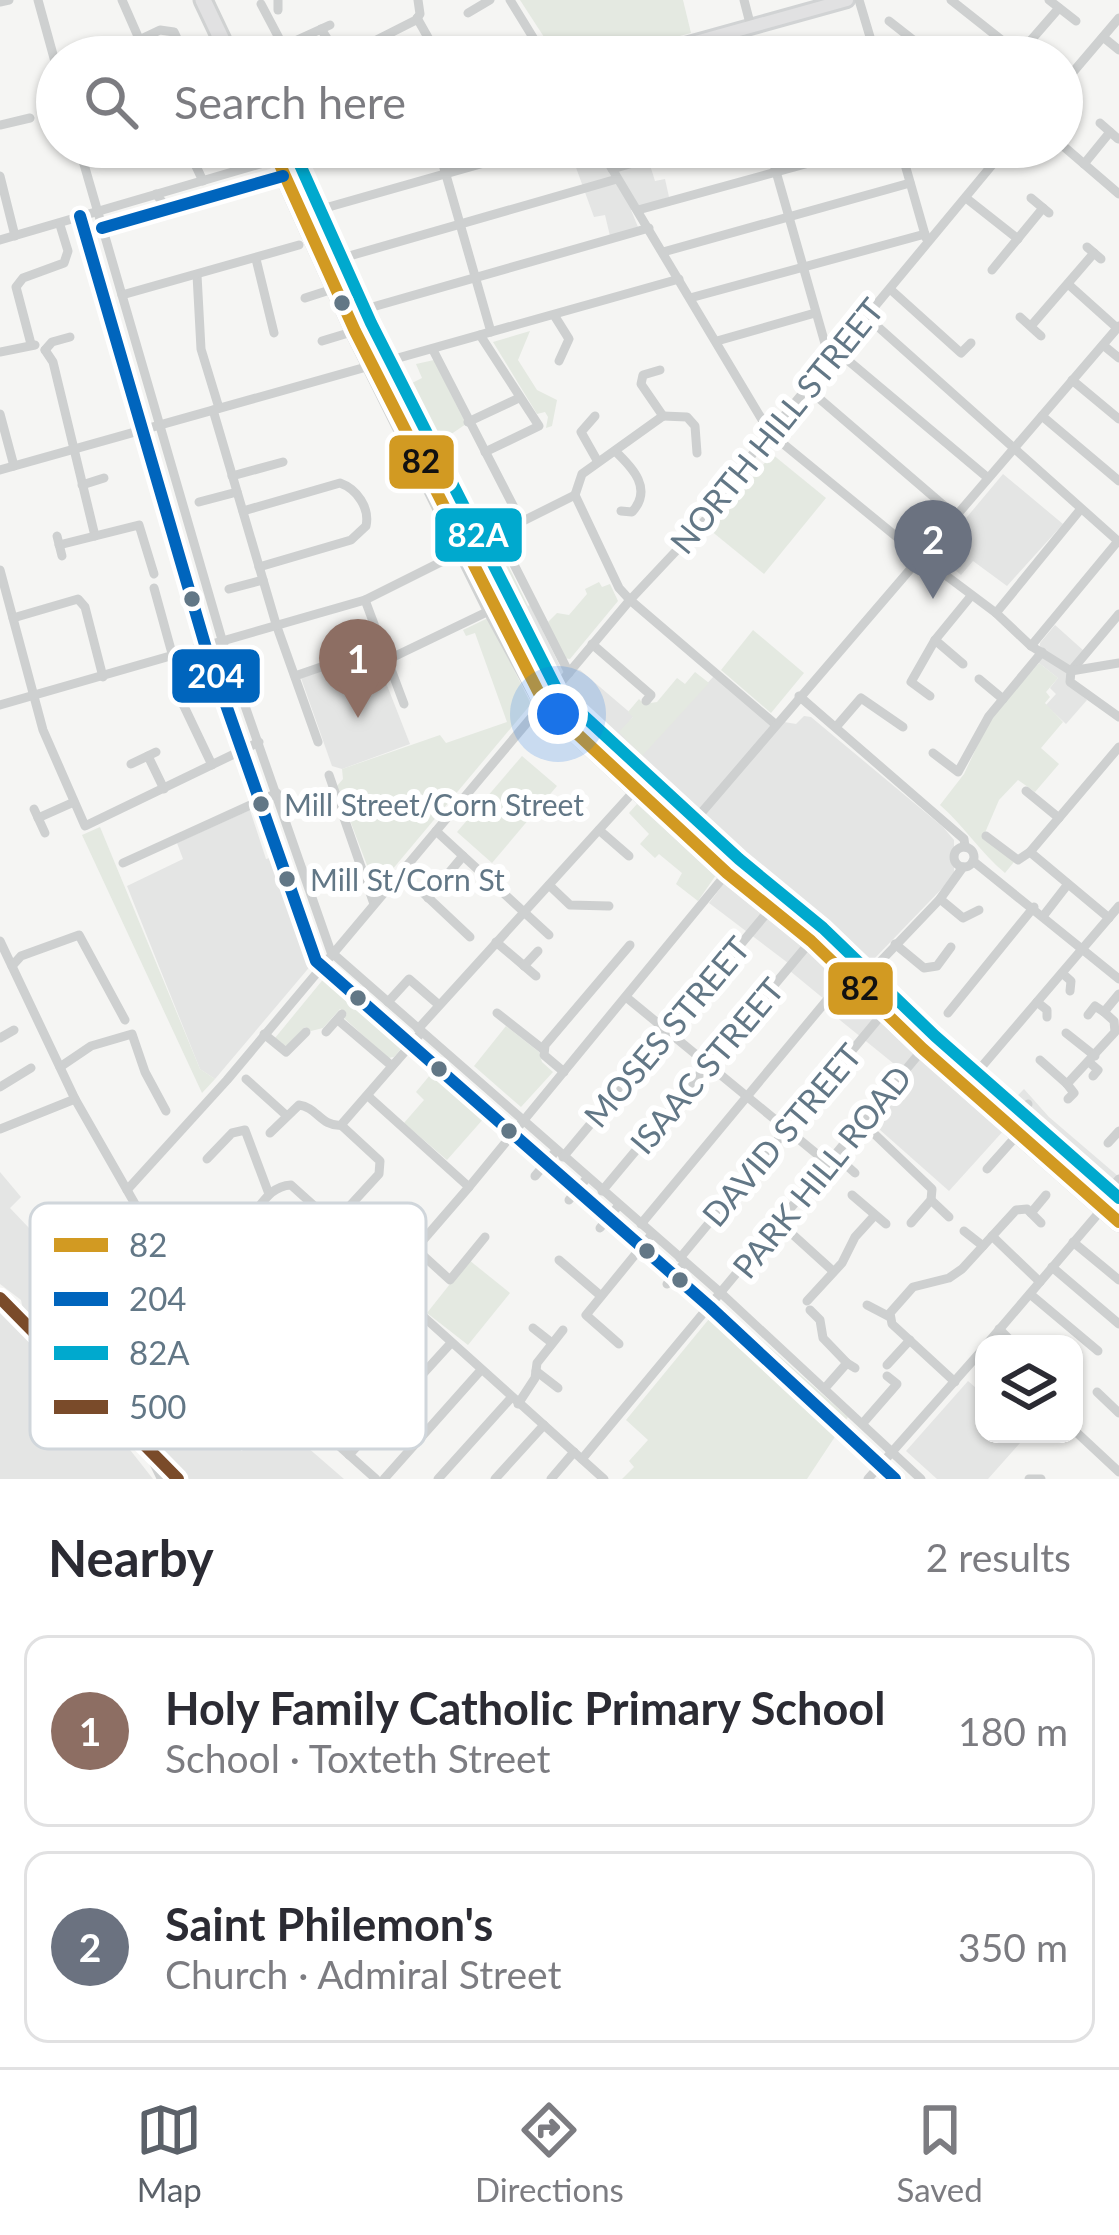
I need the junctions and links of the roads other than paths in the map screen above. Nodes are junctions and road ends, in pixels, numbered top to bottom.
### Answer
1 (9, 0) edge
2 (38, 0) edge
3 (122, 0) edge
4 (203, 0) edge
5 (418, 0) edge
6 (490, 0) edge
7 (510, 0) edge
8 (744, 0) edge
9 (847, 0) edge
10 (860, 0) edge
11 (950, 0) edge
12 (1049, 0) edge
13 (0, 2) edge
14 (261, 4) dead end
15 (1059, 8) junction
16 (468, 13) dead end
17 (1119, 17) edge
18 (417, 18) junction
19 (890, 21) dead end
20 (1076, 21) dead end
21 (744, 28) junction
22 (48, 36) edge
23 (137, 36) edge
24 (147, 36) edge
25 (176, 36) edge
26 (220, 36) edge
27 (278, 36) edge
28 (386, 36) edge
29 (427, 36) edge
30 (532, 36) edge
31 (716, 36) edge
32 (744, 36) edge
33 (870, 36) edge
34 (909, 36) edge
35 (996, 36) edge
36 (1037, 36) edge
37 (1103, 37) junction
38 (1119, 50) edge
39 (1083, 60) edge
40 (30, 118) dead end
41 (0, 124) edge
42 (1100, 124) dead end
43 (1114, 135) edge
44 (1084, 164) joint
45 (85, 168) edge
46 (197, 168) edge
47 (236, 168) edge
48 (282, 168) edge
49 (444, 168) edge
50 (467, 168) edge
51 (611, 168) edge
52 (631, 168) edge
53 (775, 168) edge
54 (788, 168) edge
55 (906, 168) edge
56 (990, 168) edge
57 (776, 171) junction
58 (446, 174) junction
59 (615, 174) junction
60 (0, 176) edge
61 (203, 181) junction
62 (910, 184) junction
63 (156, 194) junction
64 (1119, 194) edge
65 (966, 198) junction
66 (1031, 198) dead end
67 (218, 199) dead end
68 (638, 209) junction
69 (97, 211) junction
70 (304, 214) junction
71 (788, 216) junction
72 (462, 224) junction
73 (60, 225) junction
74 (649, 228) junction
75 (15, 236) junction
76 (926, 238) junction
77 (1018, 239) junction
78 (0, 240) edge
79 (299, 245) dead end
80 (663, 252) junction
81 (1094, 253) dead end
82 (256, 259) junction
83 (326, 263) junction
84 (992, 264) dead end
85 (802, 266) junction
86 (197, 275) junction
87 (478, 277) junction
88 (679, 279) junction
89 (1068, 284) junction
90 (336, 288) junction
91 (890, 289) junction
92 (122, 295) junction
93 (305, 298) dead end
94 (690, 298) junction
95 (815, 313) junction
96 (348, 314) junction
97 (554, 314) junction
98 (867, 317) junction
99 (1019, 317) dead end
100 (1030, 326) junction
101 (1118, 327) edge
102 (355, 331) junction
103 (274, 333) dead end
104 (485, 333) junction
105 (1042, 336) dead end
106 (70, 337) dead end
107 (717, 340) junction
108 (322, 341) dead end
109 (970, 343) dead end
110 (31, 344) junction
111 (1103, 345) junction
112 (45, 350) junction
113 (433, 350) junction
114 (0, 352) edge
115 (834, 357) junction
116 (1119, 358) edge
117 (559, 361) dead end
118 (372, 366) junction
119 (660, 370) dead end
120 (1072, 380) junction
121 (807, 388) junction
122 (519, 398) junction
123 (216, 409) junction
124 (0, 414) edge
125 (595, 416) dead end
126 (663, 416) junction
127 (1042, 416) junction
128 (1119, 419) edge
129 (468, 422) junction
130 (161, 426) junction
131 (770, 433) junction
132 (1013, 448) junction
133 (74, 449) junction
134 (614, 451) junction
135 (485, 452) junction
136 (697, 453) dead end
137 (283, 462) dead end
138 (598, 462) junction
139 (14, 466) junction
140 (0, 470) edge
141 (232, 476) junction
142 (104, 478) dead end
143 (988, 478) junction
144 (1119, 482) edge
145 (82, 485) junction
146 (237, 492) junction
147 (575, 495) junction
148 (199, 502) dead end
149 (642, 502) junction
150 (655, 506) dead end
151 (1080, 510) junction
152 (242, 511) junction
153 (956, 516) junction
154 (520, 521) junction
155 (633, 526) dead end
156 (498, 533) junction
157 (94, 536) junction
158 (1119, 542) edge
159 (59, 546) dead end
160 (464, 550) junction
161 (920, 556) junction
162 (259, 567) junction
163 (0, 570) edge
164 (154, 574) dead end
165 (263, 580) junction
166 (154, 588) dead end
167 (229, 589) dead end
168 (971, 596) junction
169 (365, 600) junction
170 (630, 601) junction
171 (493, 609) junction
172 (996, 613) junction
173 (1119, 614) edge
174 (13, 617) junction
175 (276, 625) junction
176 (935, 640) junction
177 (224, 643) junction
178 (592, 644) junction
179 (382, 646) junction
180 (1036, 649) junction
181 (173, 657) junction
182 (387, 660) junction
183 (963, 664) dead end
184 (1119, 664) edge
185 (1071, 671) junction
186 (569, 674) junction
187 (295, 676) junction
188 (103, 677) junction
189 (980, 679) dead end
190 (799, 695) junction
191 (34, 696) junction
192 (930, 696) dead end
193 (1003, 699) junction
194 (181, 700) dead end
195 (646, 701) dead end
196 (544, 703) junction
197 (404, 704) dead end
198 (0, 705) edge
199 (1119, 718) edge
200 (776, 724) junction
201 (836, 727) junction
202 (903, 727) dead end
203 (259, 742) junction
204 (318, 742) dead end
205 (1119, 747) edge
206 (933, 753) dead end
207 (131, 764) dead end
208 (212, 765) junction
209 (329, 775) dead end
210 (637, 788) junction
211 (164, 789) junction
212 (1026, 790) dead end
213 (277, 793) junction
214 (74, 802) junction
215 (1059, 818) junction
216 (436, 830) junction
217 (599, 830) junction
218 (45, 832) dead end
219 (684, 833) junction
220 (986, 836) dead end
221 (965, 847) junction
222 (1030, 852) junction
223 (463, 856) junction
224 (629, 856) dead end
225 (123, 863) dead end
226 (968, 864) junction
227 (727, 873) junction
228 (1068, 884) junction
229 (549, 885) junction
230 (940, 899) junction
231 (374, 904) junction
232 (609, 906) dead end
233 (1119, 906) edge
234 (772, 907) junction
235 (979, 910) dead end
236 (524, 912) junction
237 (1039, 912) junction
238 (1109, 918) junction
239 (549, 935) dead end
240 (470, 937) dead end
241 (811, 940) junction
242 (0, 941) edge
243 (496, 942) junction
244 (895, 944) junction
245 (951, 947) dead end
246 (1083, 948) junction
247 (628, 950) dead end
248 (538, 951) dead end
249 (332, 952) junction
250 (598, 957) dead end
251 (12, 966) junction
252 (524, 966) junction
253 (610, 968) junction
254 (1062, 973) junction
255 (536, 976) dead end
256 (1119, 979) edge
257 (852, 981) junction
258 (1070, 992) dead end
259 (1119, 994) edge
260 (566, 997) dead end
261 (626, 997) junction
262 (1037, 1001) junction
263 (388, 1002) junction
264 (440, 1005) junction
265 (578, 1007) junction
266 (497, 1012) dead end
267 (884, 1012) junction
268 (1104, 1012) junction
269 (948, 1013) dead end
270 (1088, 1015) dead end
271 (1047, 1017) dead end
272 (125, 1020) dead end
273 (1017, 1025) junction
274 (14, 1030) dead end
275 (1118, 1030) edge
276 (420, 1031) junction
277 (307, 1032) dead end
278 (326, 1032) dead end
279 (668, 1032) junction
280 (1066, 1033) dead end
281 (264, 1034) junction
282 (1029, 1036) dead end
283 (0, 1038) edge
284 (1108, 1040) junction
285 (1119, 1048) edge
286 (923, 1049) junction
287 (544, 1050) junction
288 (1092, 1059) junction
289 (1040, 1060) dead end
290 (708, 1064) junction
291 (392, 1066) junction
292 (59, 1067) junction
293 (31, 1068) dead end
294 (564, 1072) junction
295 (1093, 1076) dead end
296 (246, 1079) dead end
297 (1066, 1084) junction
298 (966, 1085) junction
299 (0, 1087) edge
300 (368, 1096) junction
301 (748, 1097) junction
302 (75, 1099) junction
303 (1068, 1099) dead end
304 (1028, 1104) dead end
305 (161, 1108) dead end
306 (287, 1116) junction
307 (523, 1122) junction
308 (341, 1124) junction
309 (864, 1124) junction
310 (1015, 1128) junction
311 (0, 1129) edge
312 (787, 1129) junction
313 (270, 1133) dead end
314 (560, 1154) junction
315 (207, 1159) dead end
316 (832, 1160) junction
317 (987, 1169) dead end
318 (855, 1173) dead end
319 (535, 1176) dead end
320 (587, 1178) junction
321 (1119, 1179) edge
322 (470, 1187) junction
323 (127, 1190) junction
324 (602, 1191) junction
325 (269, 1194) junction
326 (852, 1195) dead end
327 (1046, 1195) dead end
328 (568, 1200) dead end
329 (924, 1202) junction
330 (134, 1203) edge
331 (262, 1203) edge
332 (312, 1203) edge
333 (352, 1203) edge
334 (619, 1205) junction
335 (1101, 1206) junction
336 (1031, 1213) junction
337 (875, 1214) junction
338 (949, 1217) dead end
339 (1119, 1222) edge
340 (780, 1223) junction
341 (910, 1223) dead end
342 (1041, 1223) dead end
343 (641, 1224) junction
344 (886, 1224) dead end
345 (600, 1228) dead end
346 (964, 1231) dead end
347 (652, 1234) junction
348 (992, 1236) junction
349 (485, 1237) dead end
350 (426, 1238) edge
351 (1073, 1243) junction
352 (983, 1246) junction
353 (426, 1258) edge
354 (560, 1260) dead end
355 (683, 1260) junction
356 (1052, 1267) junction
357 (833, 1271) junction
358 (1119, 1280) edge
359 (1040, 1282) junction
360 (667, 1283) dead end
361 (722, 1294) junction
362 (1030, 1294) junction
363 (601, 1296) junction
364 (0, 1298) edge
365 (867, 1305) dead end
366 (890, 1317) junction
367 (426, 1319) edge
368 (1119, 1324) edge
369 (533, 1328) dead end
370 (30, 1329) edge
371 (999, 1329) junction
372 (562, 1330) dead end
373 (995, 1335) edge
374 (1005, 1335) edge
375 (910, 1340) junction
376 (452, 1342) junction
377 (552, 1342) junction
378 (619, 1344) dead end
379 (1098, 1351) dead end
380 (975, 1361) edge
381 (426, 1370) edge
382 (482, 1370) junction
383 (536, 1371) junction
384 (955, 1382) junction
385 (558, 1388) dead end
386 (825, 1388) junction
387 (1097, 1392) dead end
388 (515, 1401) junction
389 (1119, 1412) edge
390 (863, 1423) junction
391 (544, 1425) junction
392 (426, 1430) edge
393 (1083, 1438) edge
394 (144, 1449) edge
395 (343, 1449) edge
396 (354, 1449) edge
397 (408, 1449) edge
398 (893, 1452) junction
399 (349, 1454) junction
400 (151, 1456) junction
401 (578, 1456) junction
402 (1119, 1472) edge
403 (162, 1479) edge
404 (178, 1479) edge
405 (380, 1479) edge
406 (438, 1479) edge
407 (495, 1479) edge
408 (551, 1479) edge
409 (604, 1479) edge
410 (868, 1479) edge
411 (921, 1479) edge
412 (1029, 1479) edge
413 (1041, 1479) edge

1 - 13 street
2 - 22 street
3 - 23 street
4 - 26 highway
5 - 18 street
6 - 16 street
7 - 30 street
8 - 21 street
9 - 21 main road
10 - 33 street
11 - 35 street
12 - 15 street
14 - 27 street
15 - 20 street
15 - 36 street
17 - 37 street
18 - 28 street
18 - 29 street
19 - 34 street
21 - 31 main road
21 - 32 street
24 - 25 street
37 - 38 street
37 - 39 street
40 - 41 street
42 - 43 street
43 - 44 street
44 - 64 street
45 - 69 street
46 - 61 street
47 - 61 street
48 - 70 highway
49 - 58 street
50 - 58 street
51 - 59 street
52 - 59 street
53 - 57 street
54 - 57 street
55 - 62 street
56 - 65 street, NORTH HILL STREET
57 - 68 street
57 - 71 street
58 - 70 street
58 - 72 street
59 - 68 street
59 - 72 street
60 - 75 street
61 - 63 street
62 - 71 street
62 - 76 street
63 - 67 street
63 - 69 street
65 - 76 street, NORTH HILL STREET
65 - 77 street
66 - 77 street
68 - 74 street
69 - 73 street
69 - 92 street
70 - 83 highway
71 - 80 street
71 - 85 street
72 - 83 street
72 - 87 street
73 - 75 street
73 - 110 street
74 - 80 street
74 - 87 street
75 - 78 street
76 - 85 street
76 - 91 street, NORTH HILL STREET
77 - 84 street
79 - 82 street
80 - 88 street
81 - 89 street
82 - 86 street
82 - 103 street
83 - 90 highway
85 - 94 street
85 - 95 street
86 - 92 street
86 - 123 street
87 - 96 street
87 - 104 street
88 - 94 street
88 - 97 street
89 - 100 street
89 - 101 street
90 - 93 street
90 - 96 highway
91 - 98 street, NORTH HILL STREET
91 - 109 street
92 - 130 street
94 - 107 street
95 - 107 street
95 - 115 street
96 - 102 highway
97 - 104 street
97 - 117 street
98 - 115 street, NORTH HILL STREET
98 - 132 street
99 - 100 street
100 - 105 street
101 - 111 street
102 - 108 street
102 - 118 highway
104 - 113 street
104 - 122 street
106 - 112 street
107 - 131 street
110 - 112 street
110 - 114 street
111 - 116 street
111 - 120 street
112 - 133 street
113 - 118 street
113 - 129 street
115 - 121 street, NORTH HILL STREET
115 - 143 street
118 - 123 street
118 - 160 highway
119 - 126 street
120 - 127 street
120 - 128 street
121 - 131 street, NORTH HILL STREET
121 - 153 street
122 - 129 street
122 - 135 street
123 - 130 street
123 - 141 street
124 - 139 street
125 - 138 street
126 - 134 street
126 - 136 street
127 - 132 street
127 - 144 street
129 - 135 street
130 - 133 street
130 - 177 street
131 - 161 street
131 - 170 street, NORTH HILL STREET
132 - 143 street
132 - 151 street
133 - 139 street
133 - 145 street
134 - 138 street
134 - 149 street
135 - 154 street
137 - 141 street
138 - 147 street
139 - 140 street
141 - 146 street
142 - 145 street
143 - 153 street
145 - 157 street
146 - 148 street
146 - 152 street
147 - 154 street
147 - 170 street
149 - 150 street
149 - 155 street
151 - 158 street
151 - 172 street
152 - 162 street
152 - 162 street
153 - 161 street
154 - 156 street
156 - 160 street
156 - 186 street
157 - 159 street
157 - 164 street
158 - 180 street
160 - 169 street
160 - 171 highway
161 - 168 street
161 - 190 street
162 - 165 street
163 - 174 street
165 - 167 street
165 - 175 street
166 - 181 street
168 - 172 street
168 - 176 street
169 - 175 street
169 - 179 street
170 - 178 street, NORTH HILL STREET
170 - 200 street
171 - 182 street
171 - 196 highway
172 - 180 street
173 - 185 street
174 - 188 street
174 - 191 street
175 - 177 street
175 - 187 street
176 - 183 street
176 - 192 street
177 - 181 street
177 - 203 street
178 - 186 street, NORTH HILL STREET
178 - 195 street
179 - 182 street
179 - 187 street
180 - 185 street
180 - 193 street
181 - 188 street
182 - 197 street
184 - 185 street
185 - 199 street
186 - 196 street, NORTH HILL STREET
187 - 204 street
188 - 191 street
189 - 193 street
190 - 200 street
190 - 201 street
191 - 198 street
191 - 214 street
193 - 206 street
194 - 208 street
196 - 210 highway
196 - 216 street, NORTH HILL STREET
200 - 219 street
201 - 202 street
201 - 221 street
203 - 208 street
203 - 213 street
205 - 215 street
207 - 211 street
208 - 211 street
209 - 231 street
210 - 217 street
210 - 219 highway
211 - 214 street
212 - 215 street
213 - 225 street
213 - 249 street
214 - 218 street
215 - 222 street
216 - 223 street
216 - 231 street, NORTH HILL STREET
217 - 224 street
217 - 229 street
219 - 227 highway
220 - 222 street
221 - 226 street
221 - 226 street
222 - 228 street
223 - 236 street
223 - 240 street
226 - 230 street
226 - 237 street
227 - 234 highway
227 - 261 street
228 - 237 street
228 - 238 street
229 - 232 street
229 - 236 street
230 - 235 street
230 - 244 street
231 - 249 street, NORTH HILL STREET
233 - 238 street
234 - 241 highway
234 - 279 street, MOSES STREET
236 - 239 street
236 - 243 street
237 - 246 street
237 - 269 street
238 - 246 street
241 - 257 highway
241 - 290 street, ISAAC STREET
242 - 251 street
243 - 252 street
243 - 264 street
244 - 245 street
244 - 257 street
246 - 254 street
246 - 256 street
247 - 253 street
248 - 252 street
249 - 263 street
249 - 281 street, NORTH HILL STREET
250 - 253 street
251 - 272 street
251 - 292 street
252 - 255 street
253 - 265 street
254 - 258 street
254 - 262 street
257 - 267 highway
257 - 301 street
259 - 268 street
260 - 265 street
261 - 279 street
261 - 294 street
262 - 271 street
262 - 273 street
263 - 264 street
263 - 276 street
264 - 276 street
265 - 287 street
266 - 287 street
267 - 286 highway
267 - 312 street, DAVID STREET
268 - 270 street
268 - 275 street
273 - 282 street
273 - 298 street
274 - 283 street
275 - 284 street
276 - 291 street
276 - 307 street
277 - 281 street
278 - 291 street
279 - 290 street
279 - 314 street, MOSES STREET
280 - 288 street
281 - 323 street, NORTH HILL STREET
284 - 285 street
284 - 288 street
286 - 298 highway
286 - 309 street, PARK HILL ROAD
287 - 294 street
288 - 295 street
288 - 297 street
289 - 297 street
290 - 301 street
290 - 324 street, ISAAC STREET
291 - 300 street
292 - 302 street
292 - 305 street
293 - 299 street
294 - 307 street
296 - 306 street
297 - 303 street
298 - 310 highway
300 - 308 street
300 - 322 street
301 - 312 street
301 - 343 street
302 - 311 street
302 - 323 street
304 - 310 street
306 - 308 street
306 - 313 street
307 - 314 street
307 - 322 street
308 - 333 street
309 - 316 street, PARK HILL ROAD
309 - 329 street
310 - 317 street
310 - 335 highway
312 - 316 street
312 - 355 street, DAVID STREET
314 - 319 street, MOSES STREET
314 - 320 street
315 - 325 street
316 - 318 street
316 - 340 street, PARK HILL ROAD
320 - 324 street
320 - 328 street
321 - 335 street
322 - 350 street
323 - 330 street
324 - 334 street
325 - 331 street
325 - 332 street
326 - 337 street
327 - 336 street
329 - 338 street
329 - 341 street
334 - 343 street
334 - 345 street
335 - 339 highway
335 - 351 street
336 - 342 street
336 - 348 street
337 - 344 street
337 - 357 street
340 - 357 street
340 - 361 street, PARK HILL ROAD
343 - 347 street
346 - 352 street
347 - 355 street
347 - 363 street
348 - 352 street
348 - 359 street
349 - 353 street
351 - 356 street
351 - 358 street
352 - 366 street
354 - 363 street
355 - 360 street, DAVID STREET
355 - 361 street
356 - 359 street
356 - 368 street
357 - 386 street
359 - 362 street
361 - 386 street
361 - 401 street, PARK HILL ROAD
362 - 371 street
362 - 379 street
363 - 378 street
364 - 370 street
365 - 366 street
366 - 375 street
367 - 376 street
369 - 377 street
371 - 373 street
371 - 374 street
372 - 377 street
375 - 384 street
375 - 390 street
376 - 381 street
376 - 382 street
377 - 383 street
380 - 384 street
382 - 388 street
382 - 392 street
383 - 385 street
383 - 388 street
384 - 398 street
386 - 390 street
387 - 389 street
388 - 391 street
388 - 406 street
390 - 398 street
391 - 401 street
391 - 407 street
393 - 402 street
394 - 400 street
395 - 399 street
396 - 399 street
397 - 405 street
398 - 410 street
398 - 411 street
399 - 405 street
400 - 403 street
400 - 404 street
401 - 408 street, PARK HILL ROAD
401 - 409 street
412 - 413 street

